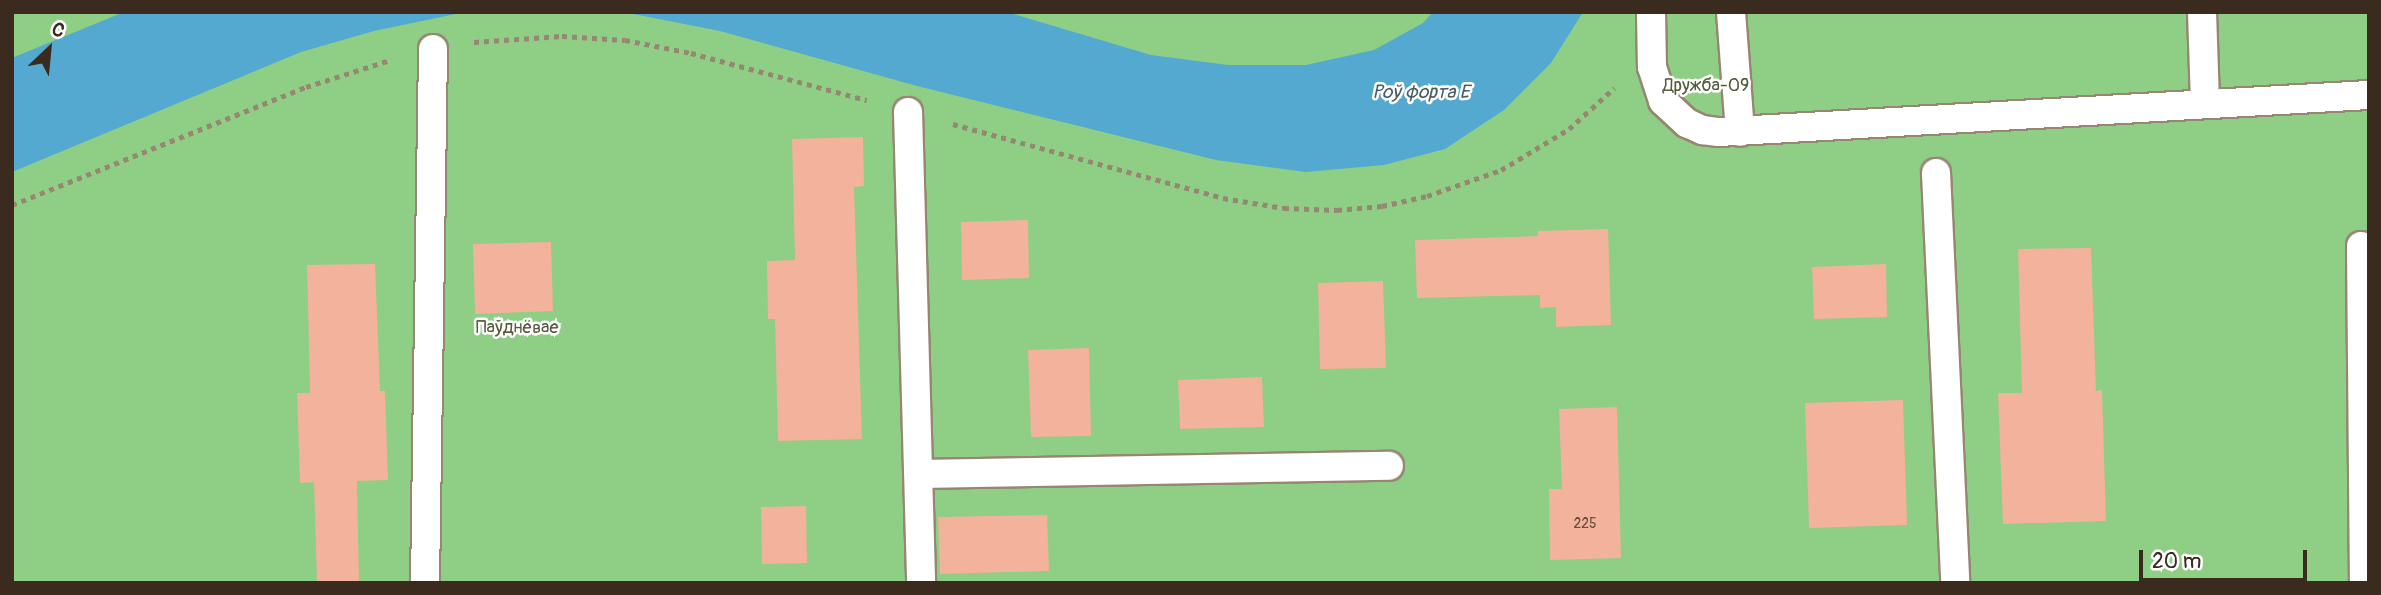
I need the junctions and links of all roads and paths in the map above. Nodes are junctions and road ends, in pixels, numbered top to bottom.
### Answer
1 (1651, 12) edge
2 (1731, 12) edge
3 (2202, 12) edge
4 (433, 48) junction
5 (1650, 49) junction
6 (2369, 95) edge
7 (2205, 103) junction
8 (908, 111) junction
9 (1740, 132) junction
10 (1936, 173) dead end
11 (12, 205) edge
12 (2361, 246) dead end
13 (1390, 466) dead end
14 (920, 474) junction
15 (425, 583) edge
16 (921, 583) edge
17 (1955, 583) edge
18 (2364, 583) edge

1 - 5 lane
2 - 9 lane
3 - 7 lane
4 - 8 path
4 - 11 path
4 - 15 lane
5 - 8 path
5 - 9 lane
6 - 7 lane
7 - 9 lane
8 - 14 lane
10 - 17 lane
12 - 18 lane
13 - 14 lane
14 - 16 lane

